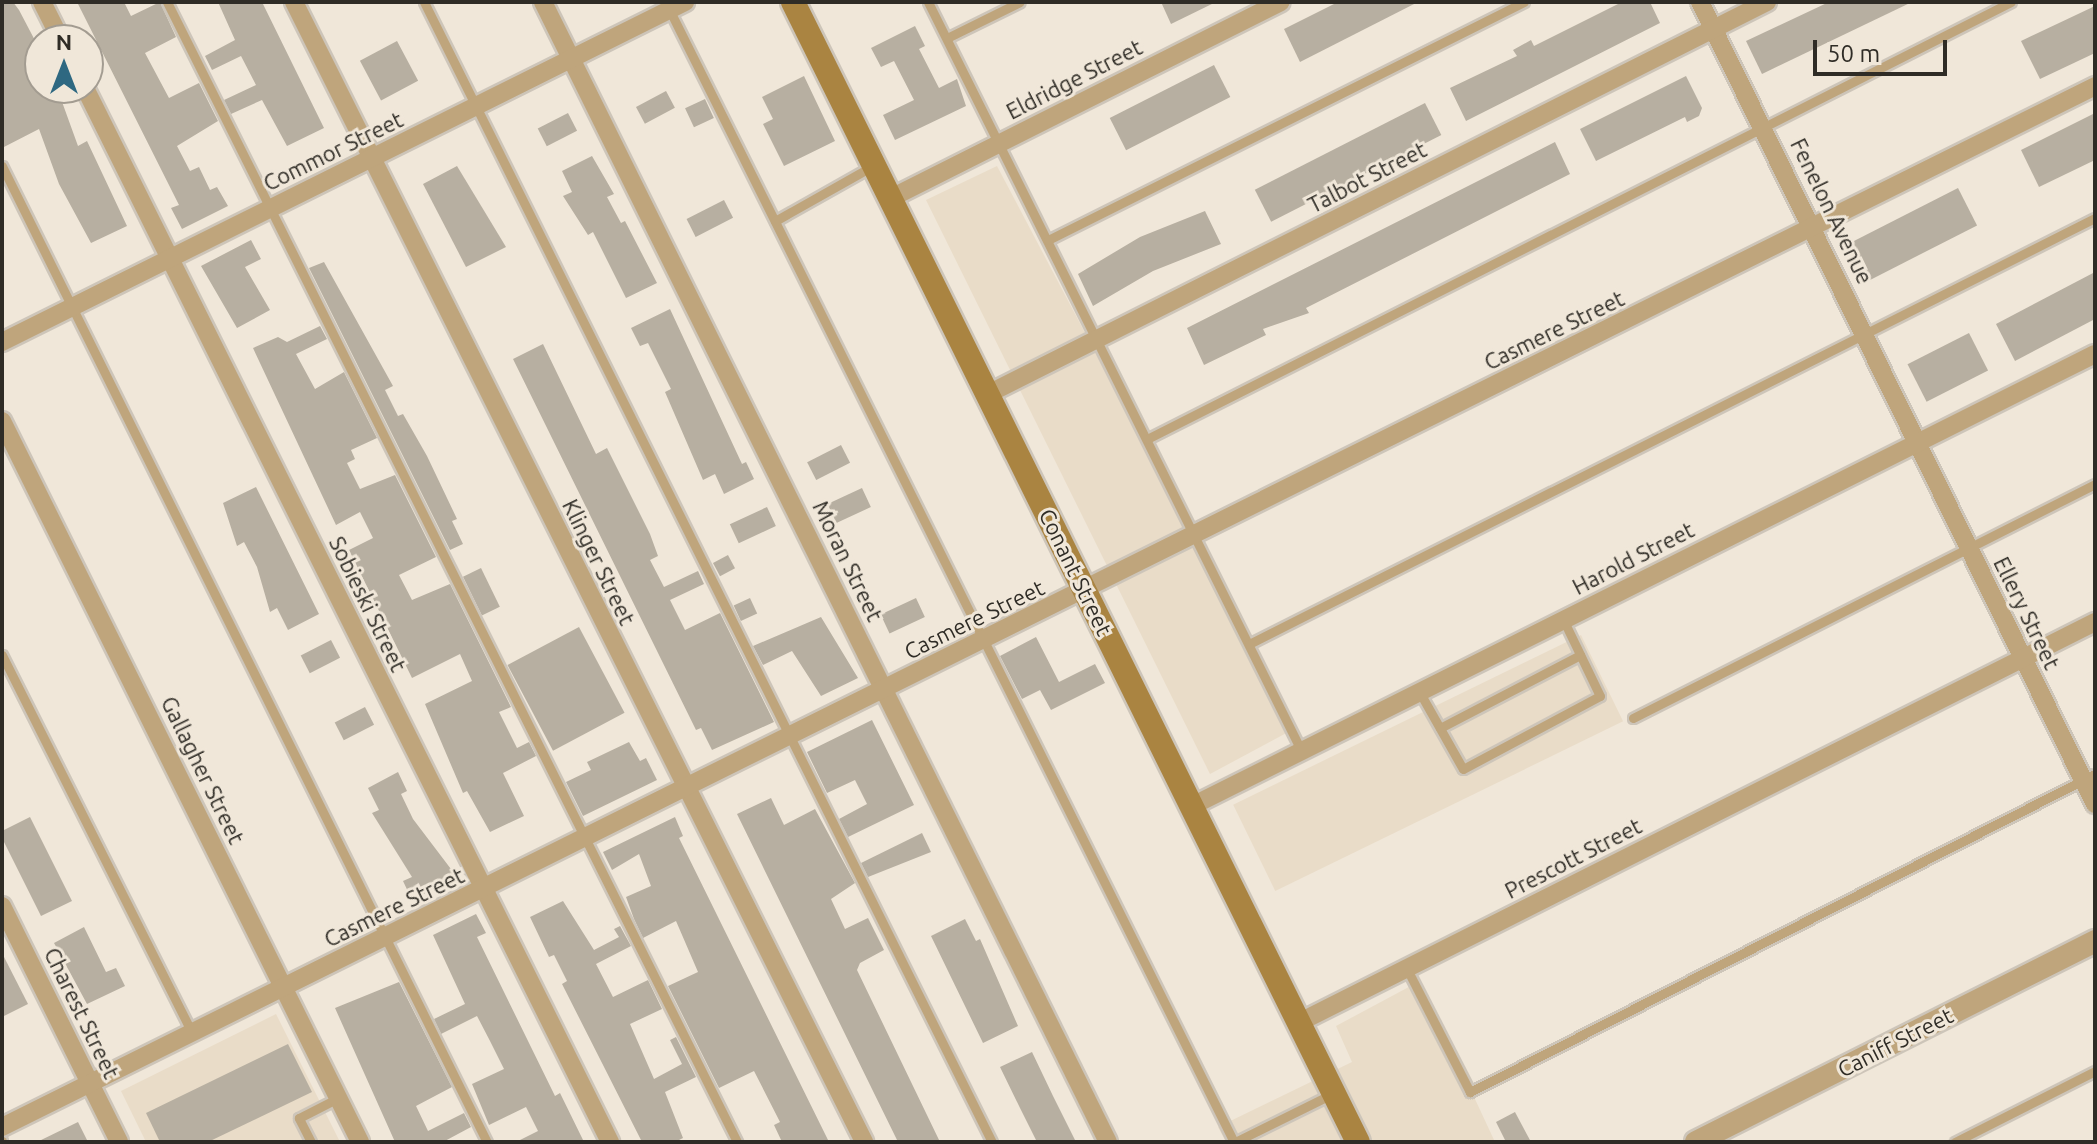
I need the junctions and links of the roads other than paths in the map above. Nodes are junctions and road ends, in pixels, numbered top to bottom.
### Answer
1 (42, 2) edge
2 (167, 2) edge
3 (294, 2) edge
4 (424, 2) edge
5 (543, 2) edge
6 (793, 2) edge
7 (928, 2) edge
8 (1020, 2) edge
9 (1280, 2) edge
10 (1524, 2) edge
11 (1700, 2) edge
12 (1767, 2) edge
13 (2011, 2) edge
14 (674, 5) edge
15 (53, 24) edge
16 (1714, 29) junction
17 (947, 38) junction
18 (572, 60) junction
19 (2095, 86) edge
20 (93, 104) edge
21 (477, 107) junction
22 (1763, 127) junction
23 (1000, 143) junction
24 (371, 159) junction
25 (874, 165) junction
26 (2, 166) edge
27 (891, 198) junction
28 (270, 209) junction
29 (2095, 218) edge
30 (775, 221) junction
31 (1813, 228) junction
32 (1048, 240) junction
33 (170, 259) junction
34 (72, 307) junction
35 (1866, 334) junction
36 (1096, 339) junction
37 (2, 342) edge
38 (2095, 354) edge
39 (988, 394) junction
40 (2, 421) edge
41 (1147, 439) junction
42 (1919, 442) junction
43 (2095, 484) edge
44 (1195, 536) junction
45 (1967, 547) junction
46 (1086, 591) junction
47 (1563, 619) junction
48 (2095, 622) edge
49 (984, 641) junction
50 (1249, 644) junction
51 (2, 655) edge
52 (1580, 655) junction
53 (2022, 658) junction
54 (885, 690) junction
55 (1420, 693) junction
56 (1633, 718) dead end
57 (1440, 728) junction
58 (790, 738) junction
59 (1303, 754) junction
60 (2089, 777) edge
61 (685, 789) junction
62 (2095, 804) edge
63 (1192, 806) junction
64 (585, 839) junction
65 (483, 889) junction
66 (2, 906) edge
67 (385, 938) junction
68 (2095, 941) edge
69 (1407, 969) junction
70 (284, 988) junction
71 (1300, 1022) junction
72 (192, 1033) junction
73 (2095, 1071) edge
74 (90, 1083) junction
75 (1335, 1093) junction
76 (338, 1098) junction
77 (2, 1127) edge
78 (119, 1142) edge
79 (311, 1142) edge
80 (360, 1142) edge
81 (487, 1142) edge
82 (610, 1142) edge
83 (737, 1142) edge
84 (864, 1142) edge
85 (992, 1142) edge
86 (1108, 1142) edge
87 (1234, 1142) edge
88 (1358, 1142) edge
89 (1696, 1142) edge
90 (1955, 1142) edge

1 - 15 street
2 - 28 lane
3 - 24 street, Klinger Street
4 - 21 lane
5 - 18 street, Moran Street
6 - 25 main road, Conant Street
7 - 17 lane
8 - 17 lane
9 - 23 street, Eldridge Street
10 - 32 lane
11 - 16 street, Fenelon Avenue
12 - 16 street, Talbot Street
13 - 22 lane
14 - 18 street, Commor Street
14 - 30 lane
16 - 22 street, Fenelon Avenue
16 - 36 street, Talbot Street
17 - 23 lane
18 - 21 street, Commor Street
18 - 54 street, Moran Street
19 - 31 street, Casmere Street
20 - 33 street, Sobieski Street
21 - 24 street, Commor Street
21 - 58 lane
22 - 31 street, Fenelon Avenue
22 - 41 lane
23 - 27 street, Eldridge Street
23 - 32 lane
24 - 28 street, Commor Street
24 - 61 street, Klinger Street
25 - 27 main road, Conant Street
25 - 30 lane
26 - 34 lane
27 - 39 main road, Conant Street
28 - 33 street, Commor Street
28 - 64 lane
29 - 35 lane
30 - 49 lane
31 - 35 street, Fenelon Avenue
31 - 44 street, Casmere Street
32 - 36 lane
33 - 34 street, Commor Street
33 - 65 street, Sobieski Street
34 - 37 street, Commor Street
34 - 67 lane
35 - 42 street, Fenelon Avenue
35 - 50 lane
36 - 39 street, Talbot Street
36 - 41 lane
38 - 42 street, Harold Street
39 - 46 main road, Conant Street
40 - 70 street, Gallagher Street
41 - 44 lane
42 - 45 street, Ellery Street
42 - 47 street, Harold Street
43 - 45 lane
44 - 46 street, Casmere Street
44 - 50 lane
45 - 53 street, Ellery Street
45 - 56 lane
46 - 49 street, Casmere Street
46 - 63 main road, Conant Street
47 - 52 lane
47 - 55 street, Harold Street
48 - 53 street
49 - 54 street, Casmere Street
49 - 87 lane
50 - 59 lane
51 - 72 lane
52 - 57 lane
52 - 57 lane
53 - 60 street, Ellery Street
53 - 69 street, Prescott Street
54 - 58 street, Casmere Street
54 - 86 street, Moran Street
55 - 57 lane
55 - 59 street, Harold Street
58 - 61 street, Casmere Street
58 - 85 lane
59 - 63 street, Harold Street
60 - 62 street, Ellery Street
60 - 69 lane
61 - 64 street, Casmere Street
61 - 84 street, Klinger Street
63 - 71 main road, Conant Street
64 - 65 street, Casmere Street
64 - 83 lane
65 - 67 street, Casmere Street
65 - 82 street, Sobieski Street
66 - 74 street, Charest Street
67 - 70 street, Casmere Street
67 - 81 lane
68 - 89 street, Caniff Street
69 - 71 street, Prescott Street
70 - 72 street, Casmere Street
70 - 76 street, Gallagher Street
71 - 75 main road, Conant Street
72 - 74 street, Casmere Street
73 - 90 lane
74 - 77 street, Casmere Street
74 - 78 street, Charest Street
75 - 87 lane
75 - 88 main road, Conant Street
76 - 79 lane
76 - 80 street, Gallagher Street

